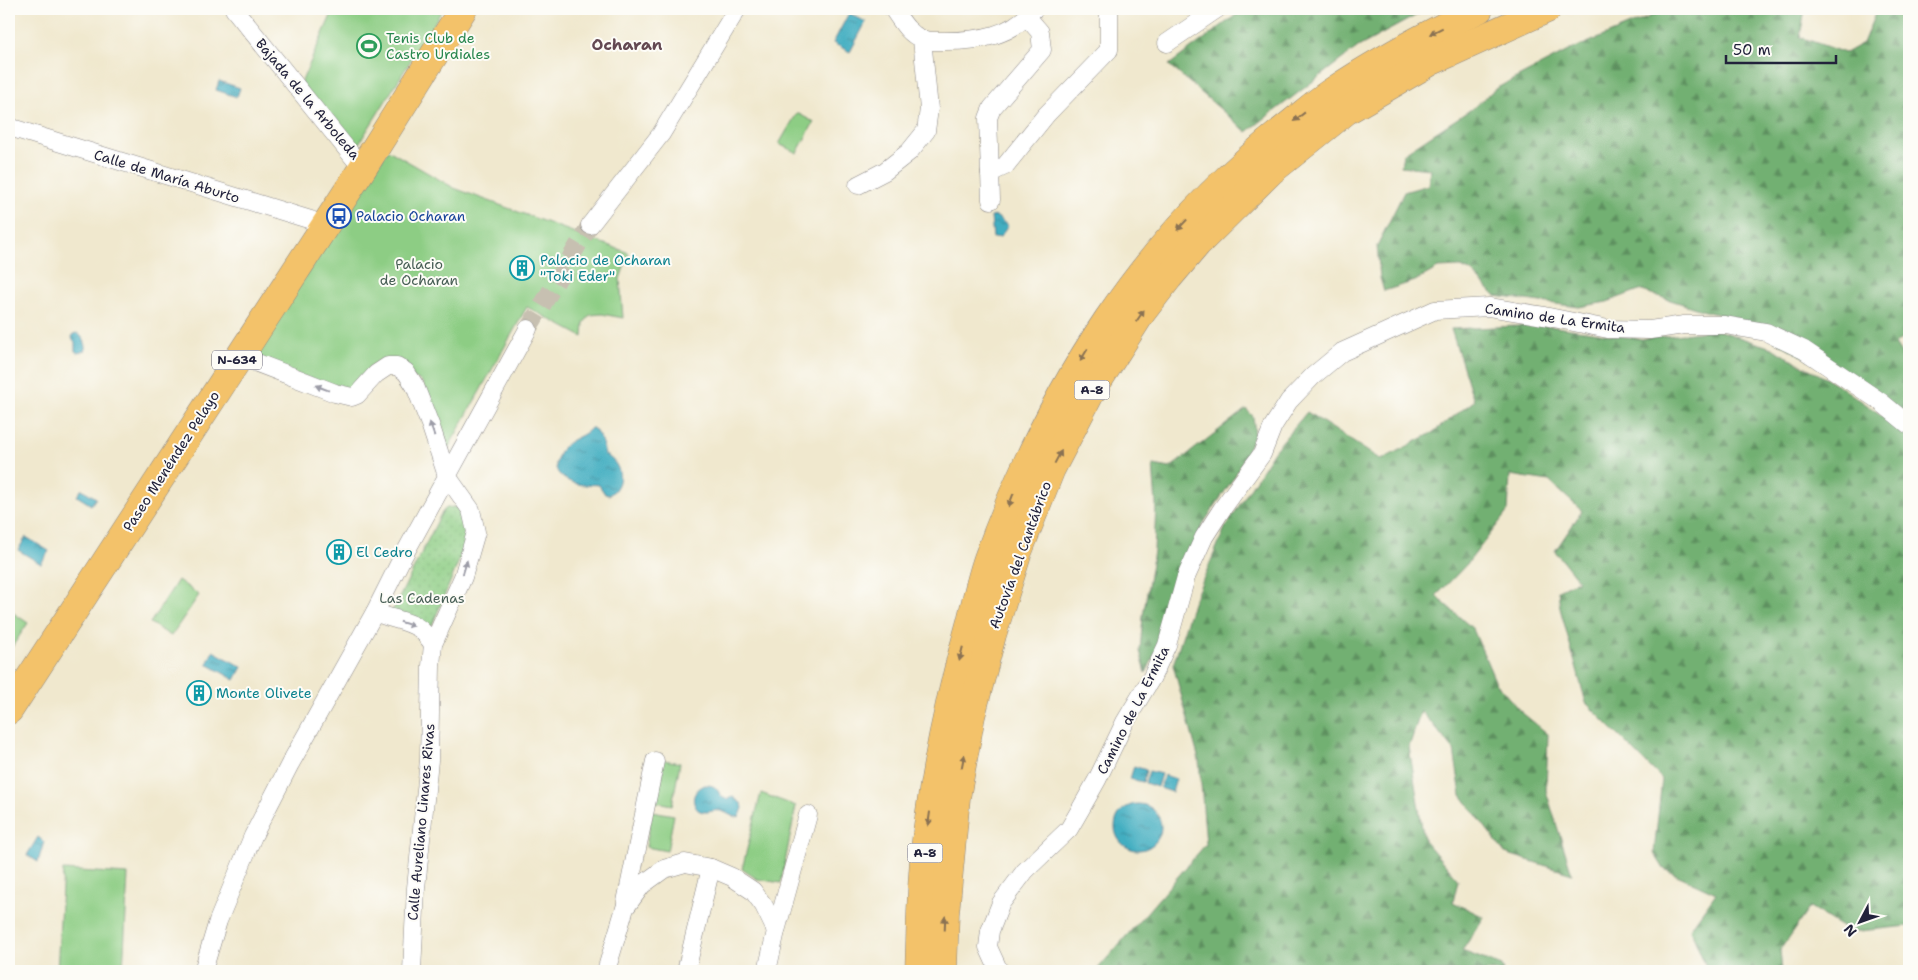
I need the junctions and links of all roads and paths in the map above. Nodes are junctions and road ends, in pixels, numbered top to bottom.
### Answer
1 (234, 9) edge
2 (463, 9) edge
3 (892, 9) edge
4 (1109, 9) edge
5 (1217, 9) edge
6 (1479, 9) edge
7 (1547, 9) edge
8 (735, 10) edge
9 (1031, 13) edge
10 (922, 39) junction
11 (1167, 43) dead end
12 (9, 127) edge
13 (364, 166) junction
14 (990, 173) junction
15 (858, 185) dead end
16 (991, 200) dead end
17 (590, 225) tunnel mouth
18 (323, 227) junction
19 (528, 329) tunnel mouth
20 (239, 356) junction
21 (1909, 424) edge
22 (447, 476) junction
23 (375, 612) junction
24 (433, 644) junction
25 (9, 710) edge
26 (655, 761) dead end
27 (808, 815) dead end
28 (711, 868) junction
29 (625, 908) junction
30 (776, 931) junction
31 (203, 971) edge
32 (412, 971) edge
33 (606, 971) edge
34 (686, 971) edge
35 (767, 971) edge
36 (919, 971) edge
37 (943, 971) edge
38 (999, 971) edge

1 - 13 street, Bajada de la Arboleda
2 - 13 highway, Paseo Menéndez Pelayo / N-634
3 - 10 street
4 - 14 street
5 - 11 street
6 -> 36 highway, Autovía del Cantábrico / A-8
37 -> 7 highway, Autovía del Cantábrico / A-8
8 - 17 street
9 - 10 street
9 - 14 street
10 - 15 street
12 - 18 street, Calle de María Aburto
13 - 18 highway, Paseo Menéndez Pelayo / N-634
14 - 16 street
18 - 20 highway, Paseo Menéndez Pelayo / N-634
19 - 22 street
22 -> 20 street, Calle Aureliano Linares Rivas
20 - 25 highway, Paseo Menéndez Pelayo / N-634
21 - 38 street, Camino de La Ermita
22 - 23 street
24 -> 22 street, Calle Aureliano Linares Rivas
23 -> 24 street
23 - 31 street
24 - 32 street, Calle Aureliano Linares Rivas
26 - 29 street
27 - 30 street
28 - 29 street
28 - 30 street
28 - 34 street
29 - 33 street
30 - 35 street

